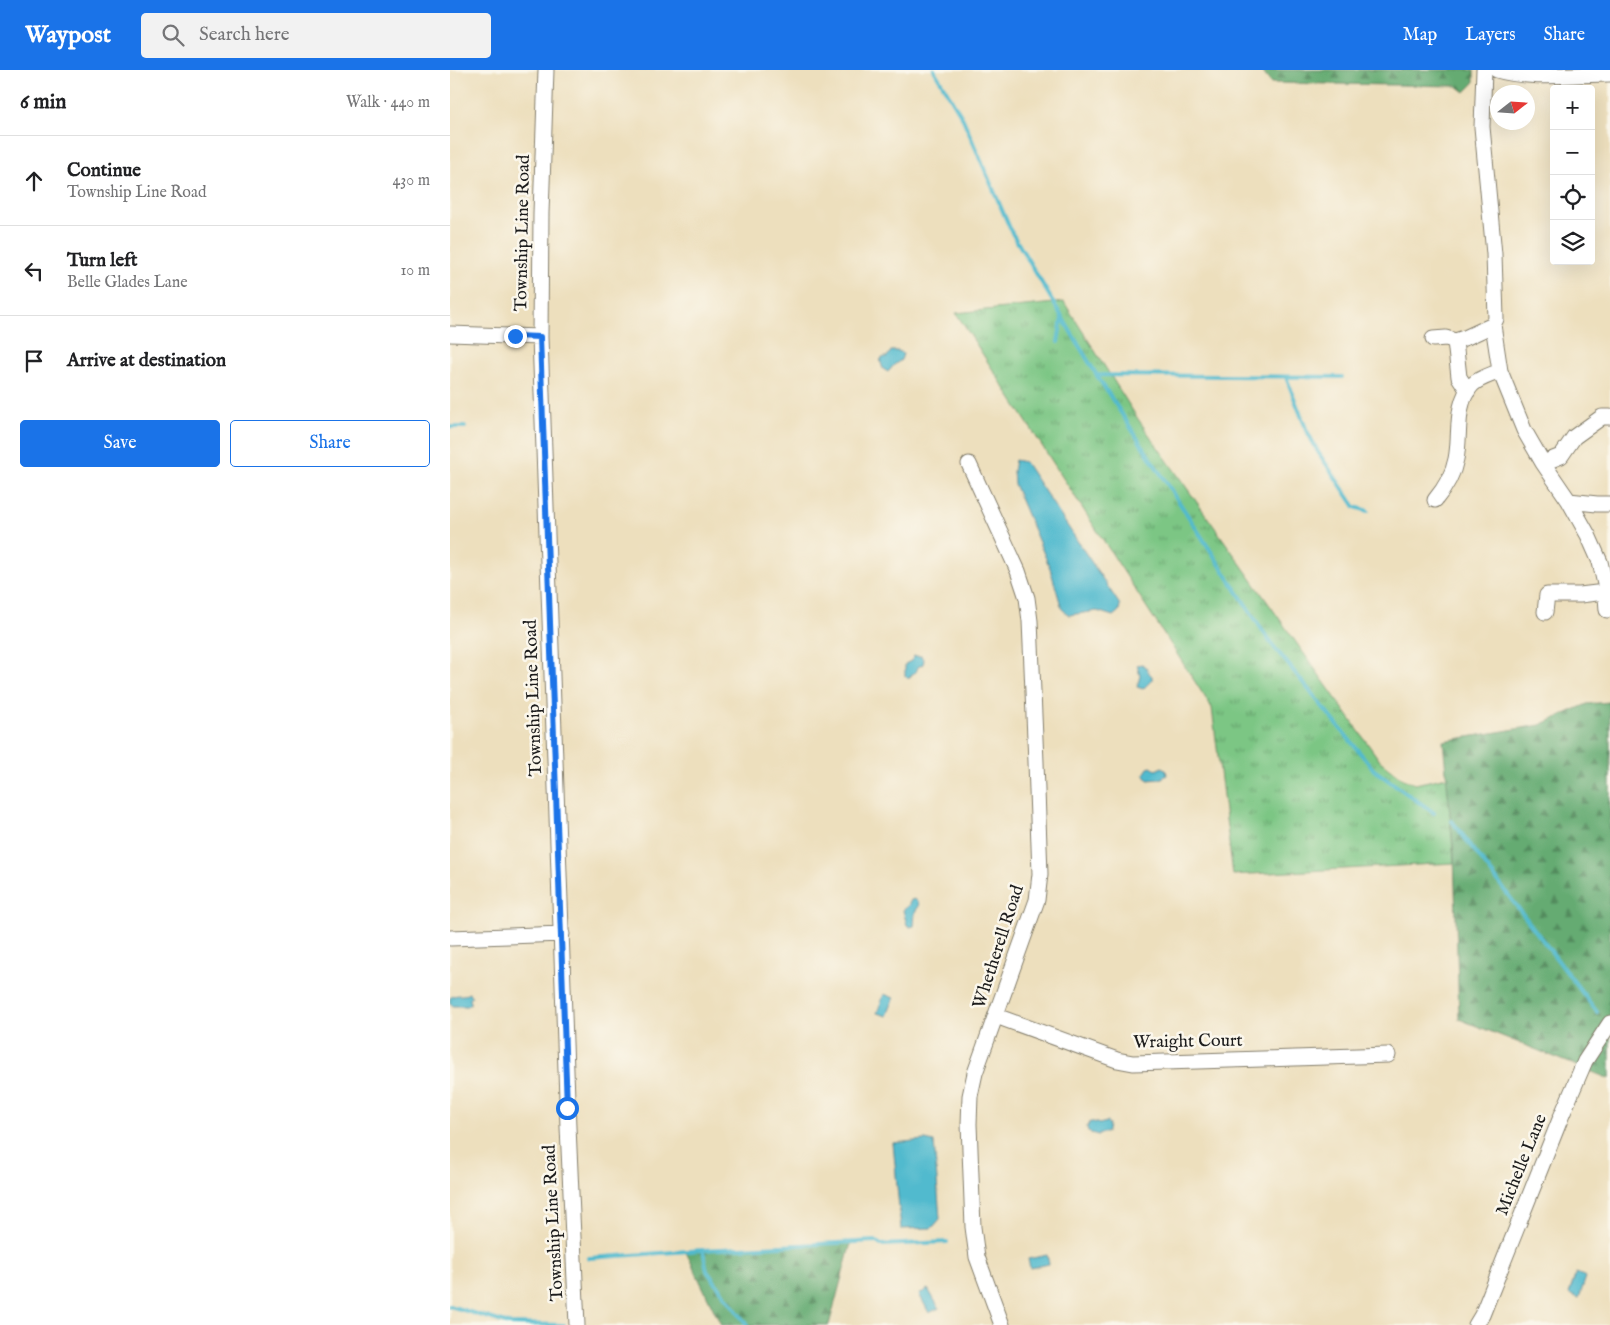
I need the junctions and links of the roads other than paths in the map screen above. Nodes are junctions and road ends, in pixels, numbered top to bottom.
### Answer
1 (546, 70) edge
2 (1484, 70) edge
3 (1497, 70) edge
4 (1610, 74) edge
5 (1493, 325) junction
6 (450, 334) edge
7 (540, 337) junction
8 (1433, 339) dead end
9 (1455, 340) junction
10 (1500, 371) junction
11 (1468, 391) junction
12 (1610, 416) edge
13 (1543, 463) junction
14 (969, 464) dead end
15 (1435, 500) dead end
16 (1569, 501) junction
17 (1610, 504) edge
18 (1606, 592) junction
19 (1607, 610) dead end
20 (1546, 612) dead end
21 (562, 934) junction
22 (450, 938) edge
23 (996, 1016) junction
24 (1610, 1023) edge
25 (1388, 1055) dead end
26 (577, 1325) edge
27 (1002, 1325) edge
28 (1476, 1325) edge

1 - 7 street, Township Line Road
2 - 5 street
3 - 4 street
5 - 9 street
5 - 10 street
6 - 7 street
7 - 21 street, Township Line Road
8 - 9 street
9 - 11 street
10 - 11 street
10 - 13 street
11 - 15 street
12 - 13 street
13 - 16 street
14 - 23 street, Whetherell Road
16 - 17 street
16 - 18 street
18 - 19 street
18 - 20 street
21 - 22 street
21 - 26 street, Township Line Road
23 - 25 street, Wraight Court
23 - 27 street, Whetherell Road
24 - 28 street, Michelle Lane

